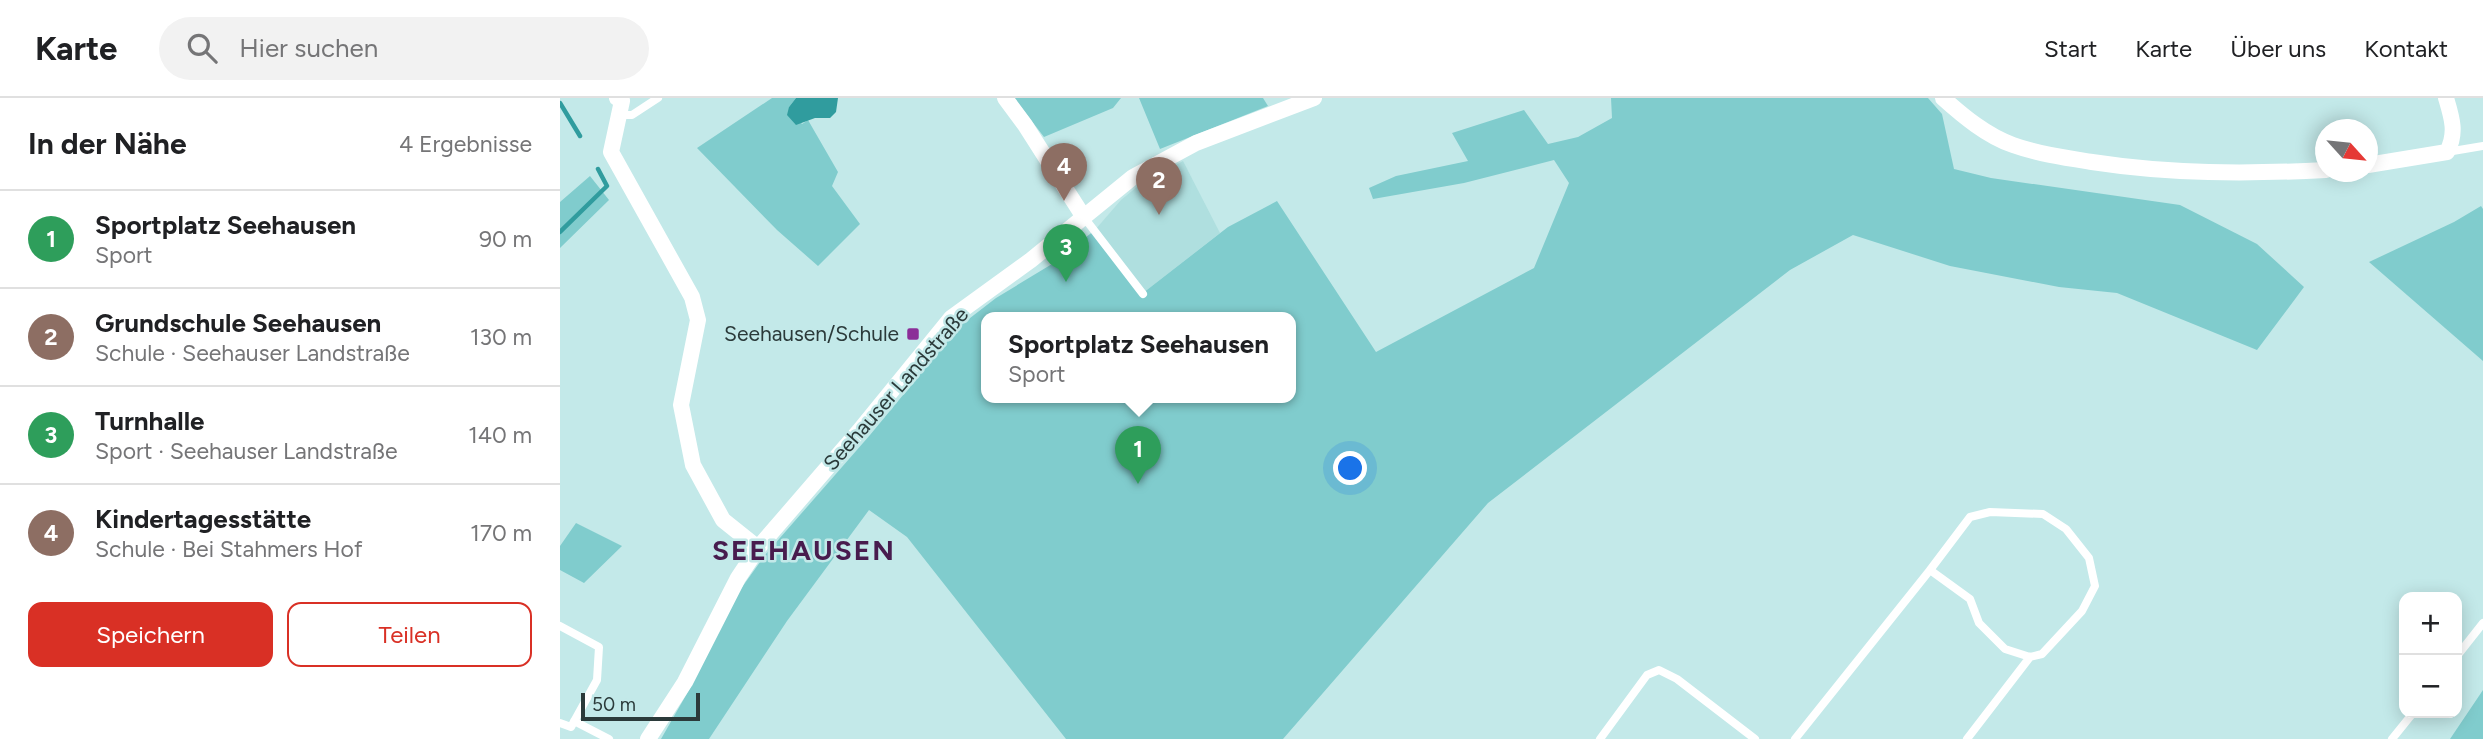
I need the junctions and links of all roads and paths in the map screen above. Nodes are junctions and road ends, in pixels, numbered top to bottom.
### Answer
1 (658, 98) edge
2 (1005, 98) edge
3 (1314, 98) edge
4 (1943, 98) edge
5 (2446, 98) edge
6 (620, 103) edge
7 (1290, 104) edge
8 (2483, 146) edge
9 (2447, 152) junction
10 (2378, 163) edge
11 (2315, 170) edge
12 (1083, 216) junction
13 (1143, 294) dead end
14 (758, 548) junction
15 (1930, 570) junction
16 (2483, 623) edge
17 (560, 626) edge
18 (2458, 655) edge
19 (2030, 657) junction
20 (2409, 718) edge
21 (575, 721) junction
22 (560, 723) edge
23 (609, 739) edge
24 (648, 739) edge
25 (1600, 739) edge
26 (1755, 739) edge
27 (1795, 739) edge
28 (1967, 739) edge
29 (2392, 739) edge

1 - 6 lane
2 - 12 street
3 - 7 street, Seehauser Landstraße
4 - 11 street
5 - 9 street
6 - 14 street
7 - 12 street, Seehauser Landstraße
8 - 9 lane
9 - 10 street
12 - 13 lane
12 - 14 street, Seehauser Landstraße
14 - 24 street, Seehauser Landstraße
15 - 19 lane
15 - 19 lane
15 - 27 lane
16 - 18 lane
17 - 21 lane
19 - 28 lane
20 - 29 lane
21 - 22 lane
21 - 23 lane
25 - 26 lane

